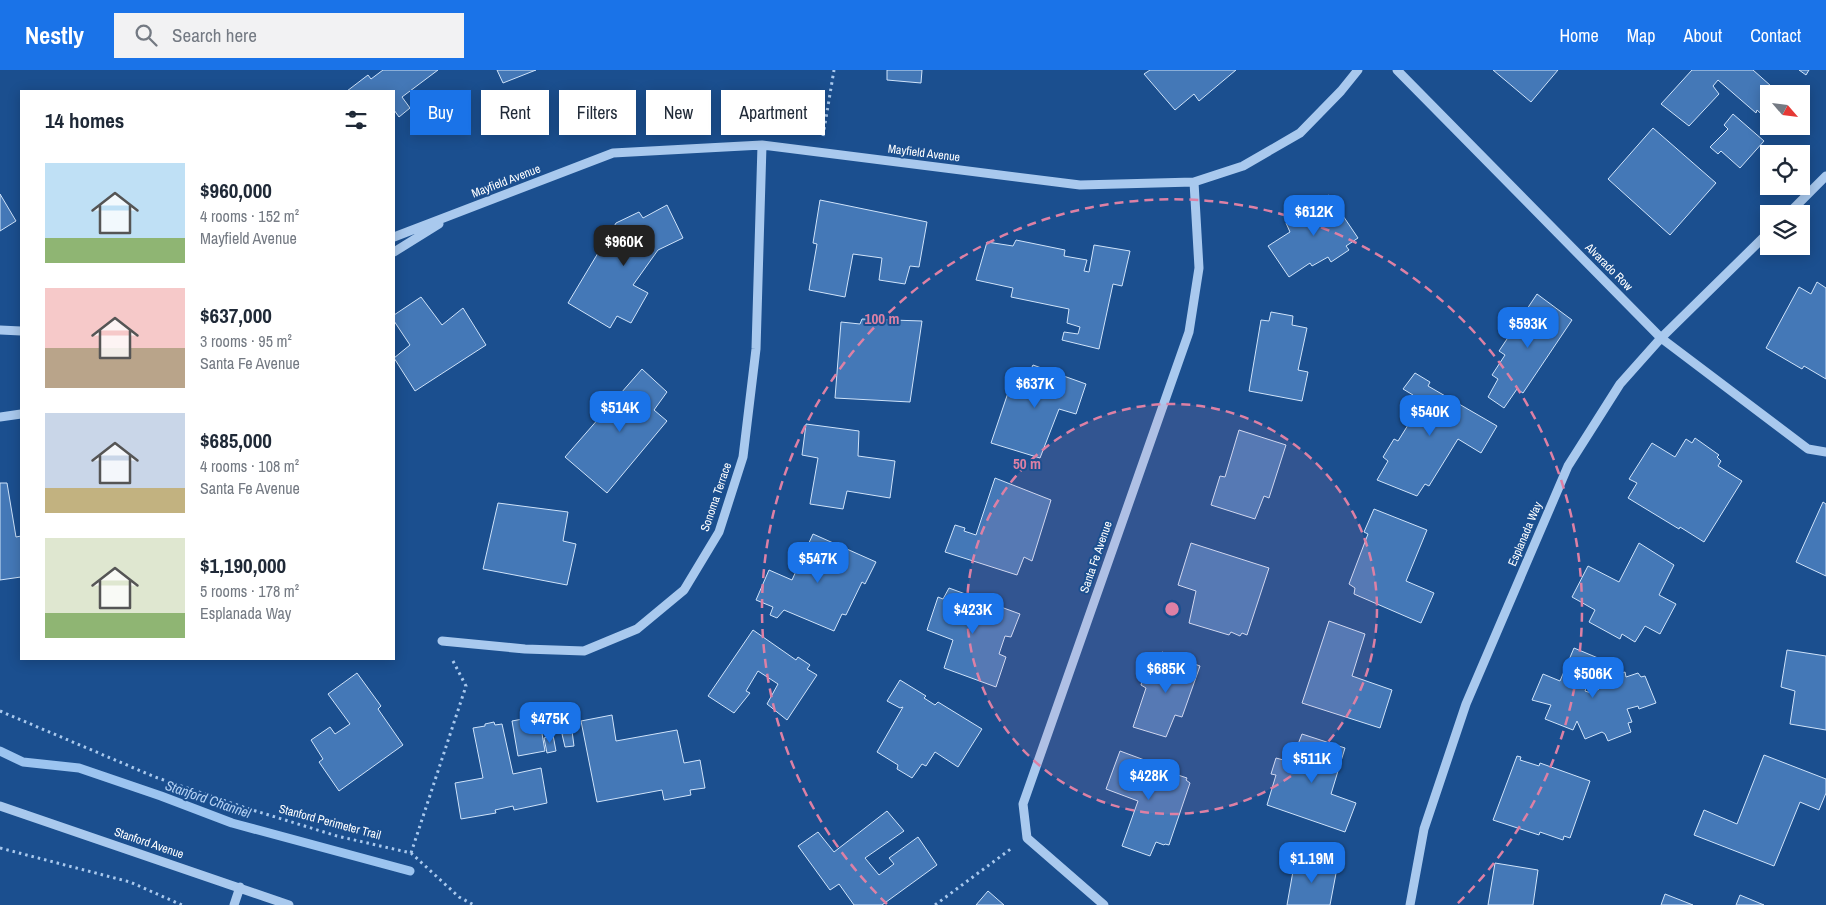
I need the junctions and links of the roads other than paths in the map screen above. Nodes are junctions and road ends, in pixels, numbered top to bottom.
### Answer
1 (1358, 70) edge
2 (1397, 70) edge
3 (762, 145) junction
4 (1826, 176) edge
5 (1194, 182) junction
6 (1797, 205) edge
7 (458, 213) junction
8 (395, 237) edge
9 (1760, 241) edge
10 (395, 251) edge
11 (0, 330) edge
12 (20, 331) edge
13 (1661, 338) junction
14 (20, 414) edge
15 (0, 417) edge
16 (1826, 452) edge
17 (442, 641) road end
18 (0, 806) edge
19 (240, 887) junction
20 (234, 905) edge
21 (289, 905) edge
22 (1104, 905) edge
23 (1410, 905) edge

1 - 5 street, Mayfield Avenue
2 - 13 street, Alvarado Row
3 - 5 street, Mayfield Avenue
3 - 7 street, Mayfield Avenue
3 - 17 street, Sonoma Terrace
4 - 6 street
5 - 22 street, Santa Fe Avenue
7 - 8 street, Mayfield Avenue
7 - 10 street, Mayfield Avenue
9 - 13 street, Esplanada Way
11 - 12 street
13 - 16 street, Alvarado Row
13 - 23 street, Esplanada Way
14 - 15 street
18 - 19 street, Stanford Avenue
19 - 20 street
19 - 21 street, Stanford Avenue

